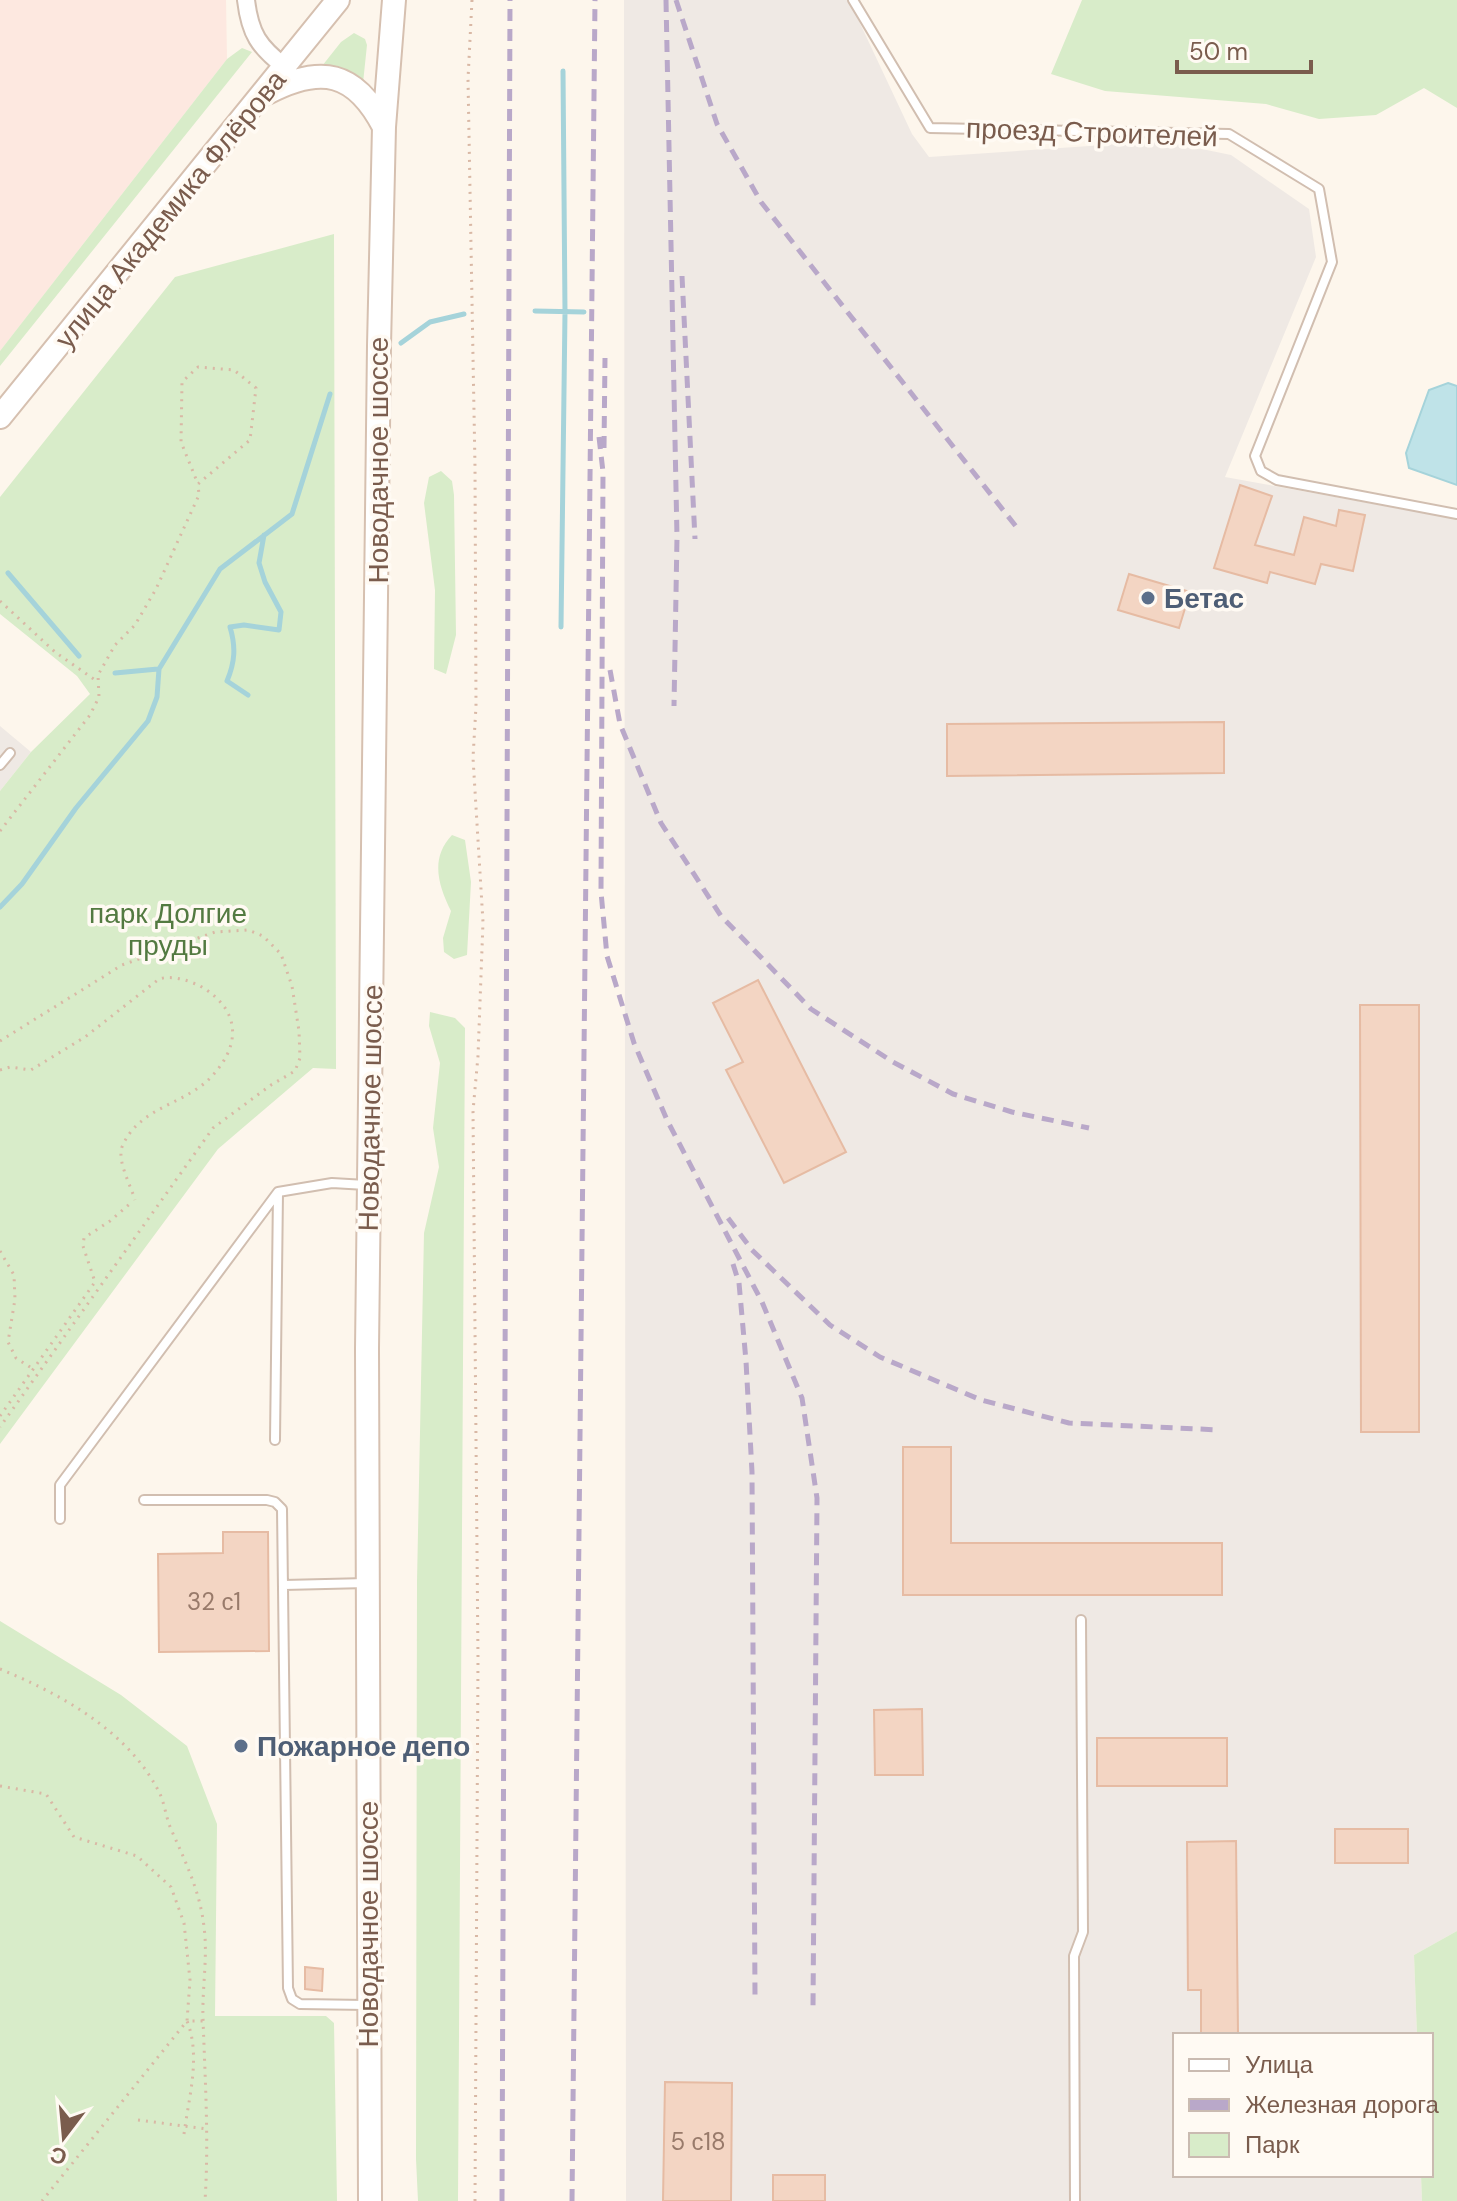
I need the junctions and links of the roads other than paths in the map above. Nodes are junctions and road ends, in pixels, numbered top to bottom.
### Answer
1 (246, 0) edge
2 (338, 0) edge
3 (853, 0) edge
4 (388, 4) edge
5 (285, 67) junction
6 (262, 95) junction
7 (384, 127) junction
8 (0, 417) edge
9 (1457, 514) edge
10 (10, 753) dead end
11 (0, 765) edge
12 (369, 1186) junction
13 (278, 1192) junction
14 (275, 1440) dead end
15 (144, 1500) dead end
16 (60, 1519) dead end
17 (368, 1583) junction
18 (284, 1585) junction
19 (1081, 1620) dead end
20 (368, 2005) junction
21 (370, 2201) edge
22 (1075, 2201) edge

1 - 5 street
2 - 5 street, улица Академика Флёрова
3 - 9 lane, проезд Строителей
4 - 7 street, Новодачное шоссе
5 - 6 street, улица Академика Флёрова
6 - 7 street
6 - 8 street, улица Академика Флёрова
7 - 12 street, Новодачное шоссе
10 - 11 lane
12 - 13 lane
12 - 17 street, Новодачное шоссе
13 - 14 lane
13 - 16 lane
15 - 18 lane
17 - 18 lane
17 - 20 street, Новодачное шоссе
18 - 20 lane
19 - 22 lane
20 - 21 street, Новодачное шоссе

